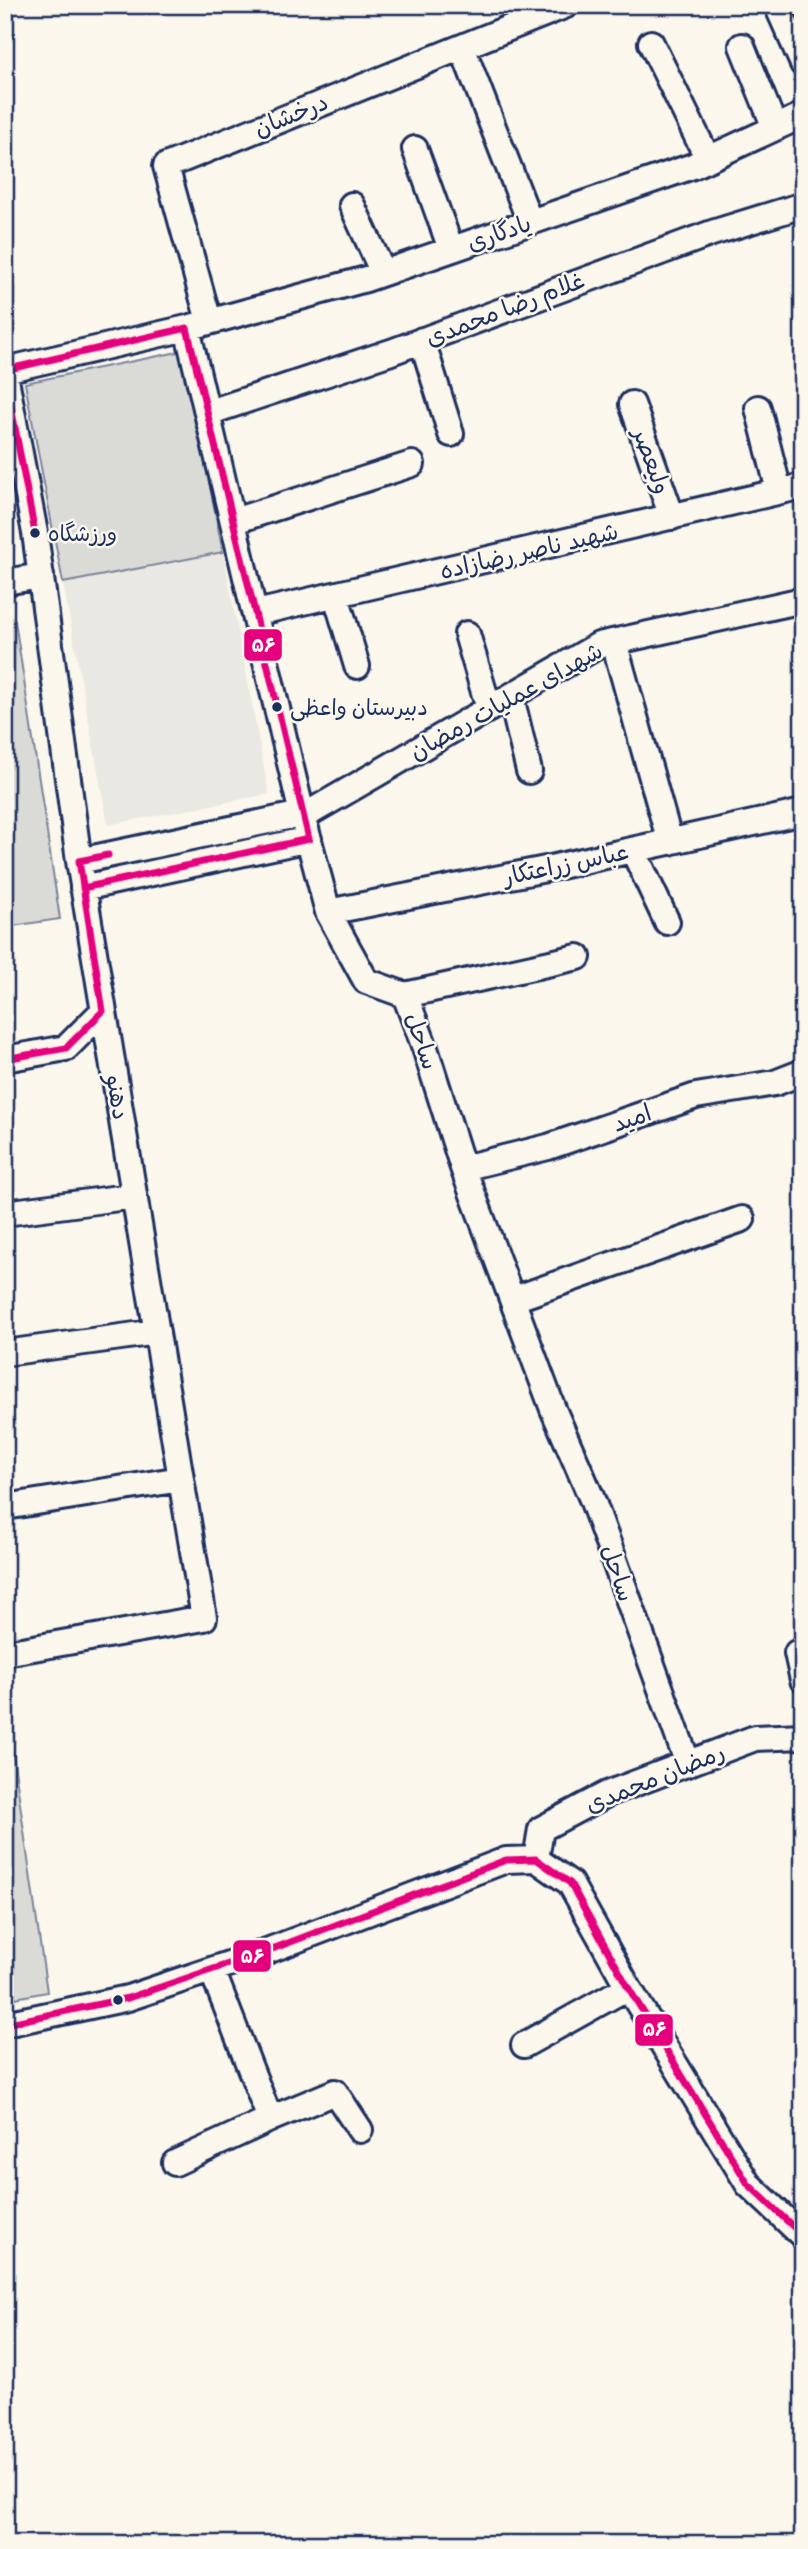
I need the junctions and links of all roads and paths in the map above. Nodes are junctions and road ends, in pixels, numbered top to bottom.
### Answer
1 (562, 6) edge
2 (779, 10) dead end
3 (651, 43) dead end
4 (742, 46) dead end
5 (462, 47) junction
6 (803, 64) edge
7 (803, 115) edge
8 (775, 128) junction
9 (415, 149) dead end
10 (708, 159) junction
11 (352, 205) dead end
12 (803, 205) edge
13 (530, 222) junction
14 (451, 249) junction
15 (383, 273) junction
16 (198, 325) junction
17 (422, 340) junction
18 (5, 372) edge
19 (632, 404) dead end
20 (758, 408) dead end
21 (207, 413) junction
22 (451, 434) dead end
23 (412, 464) dead end
24 (791, 488) edge
25 (672, 517) junction
26 (234, 521) junction
27 (41, 576) junction
28 (5, 582) edge
29 (336, 596) junction
30 (803, 600) edge
31 (256, 613) junction
32 (467, 634) dead end
33 (614, 642) junction
34 (357, 666) dead end
35 (510, 697) junction
36 (489, 709) junction
37 (529, 771) dead end
38 (803, 812) edge
39 (302, 814) junction
40 (309, 839) junction
41 (670, 842) junction
42 (633, 850) junction
43 (79, 860) junction
44 (83, 888) junction
45 (328, 912) junction
46 (667, 922) dead end
47 (578, 957) dead end
48 (405, 995) junction
49 (103, 1010) junction
50 (5, 1059) edge
51 (803, 1072) edge
52 (463, 1168) junction
53 (134, 1196) junction
54 (5, 1213) edge
55 (742, 1219) dead end
56 (514, 1299) junction
57 (157, 1332) junction
58 (5, 1353) edge
59 (181, 1479) junction
60 (5, 1507) edge
61 (5, 1653) edge
62 (797, 1653) dead end
63 (803, 1680) edge
64 (803, 1736) edge
65 (688, 1764) junction
66 (537, 1859) junction
67 (212, 1970) junction
68 (628, 1987) junction
69 (5, 2024) edge
70 (524, 2045) dead end
71 (270, 2119) junction
72 (360, 2130) dead end
73 (175, 2163) dead end
74 (803, 2236) edge

1 - 5 street, درخشان
2 - 6 street
3 - 10 street
4 - 8 street
5 - 13 street
5 - 16 street, درخشان
7 - 8 street, یادگاری
8 - 10 street, یادگاری
9 - 14 street
10 - 13 street, یادگاری
11 - 15 street
12 - 17 street, غلام رضا محمدی
13 - 14 street, یادگاری
14 - 15 street, یادگاری
15 - 16 street, یادگاری
16 - 18 street, دهنو
16 - 21 street, ساحل
17 - 21 street, غلام رضا محمدی
17 - 22 street
18 - 27 street, دهنو
19 - 25 street, ولیعصر
20 - 24 street
21 - 26 street, ساحل
23 - 26 street
24 - 25 street, شهید ناصر رضازاده
25 - 29 street, شهید ناصر رضازاده
26 - 31 street, ساحل
27 - 28 street
27 - 43 street, دهنو
29 - 31 street, شهید ناصر رضازاده
29 - 34 street
30 - 33 street, شهدای عملیات رمضان
31 - 39 street, ساحل
32 - 36 street
33 - 35 street, شهدای عملیات رمضان
33 - 41 street
35 - 36 street, شهدای عملیات رمضان
35 - 37 street
36 - 39 street, شهدای عملیات رمضان
38 - 41 street, عباس زراعتکار
39 - 40 street, ساحل
39 - 43 street, شهدای عملیات رمضان
40 - 44 street
40 - 45 street, ساحل
41 - 42 street, عباس زراعتکار
42 - 45 street, عباس زراعتکار
42 - 46 street
43 - 44 street, دهنو
44 - 49 street, دهنو
45 - 48 street, ساحل
47 - 48 street
48 - 52 street, ساحل
49 - 50 street
49 - 53 street, دهنو
51 - 52 street, امید
52 - 56 street, ساحل
53 - 54 street
53 - 57 street, دهنو
55 - 56 street
56 - 65 street, ساحل
57 - 58 street
57 - 59 street, دهنو
59 - 60 street
59 - 61 street, دهنو
62 - 63 street
64 - 65 street, رمضان محمدی
65 - 66 street, رمضان محمدی
66 - 67 street
66 - 68 street
67 - 69 street
67 - 71 street
68 - 70 street
68 - 74 street
71 - 72 street
71 - 73 street

